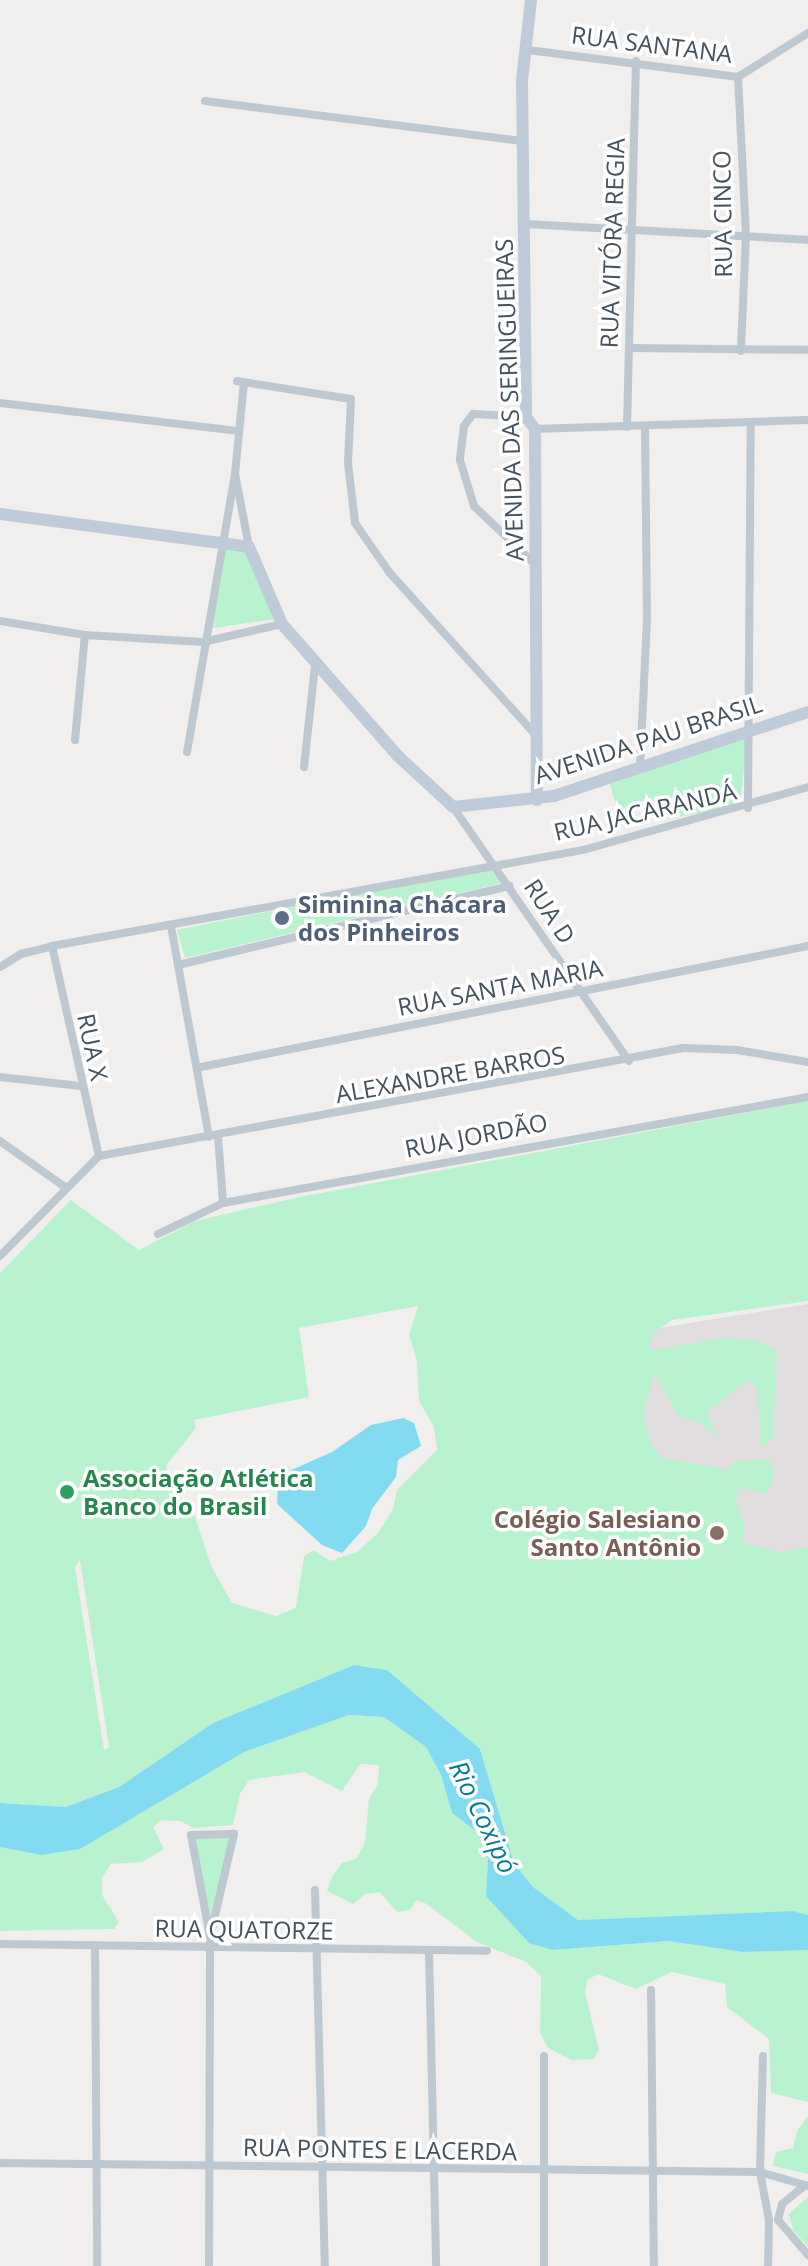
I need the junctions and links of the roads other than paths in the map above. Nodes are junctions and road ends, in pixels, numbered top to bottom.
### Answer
1 (531, 0) edge
2 (808, 33) edge
3 (528, 50) junction
4 (636, 61) junction
5 (738, 77) junction
6 (205, 101) dead end
7 (523, 141) junction
8 (525, 224) junction
9 (635, 231) junction
10 (746, 235) junction
11 (808, 240) edge
12 (630, 348) junction
13 (808, 350) edge
14 (741, 351) junction
15 (0, 403) edge
16 (526, 417) junction
17 (808, 420) edge
18 (751, 423) junction
19 (627, 427) junction
20 (645, 427) junction
21 (535, 429) junction
22 (237, 431) junction
23 (235, 474) junction
24 (0, 514) edge
25 (220, 542) junction
26 (249, 547) junction
27 (536, 566) junction
28 (0, 621) edge
29 (282, 624) junction
30 (85, 635) junction
31 (203, 642) junction
32 (315, 666) junction
33 (808, 712) edge
34 (752, 729) junction
35 (536, 735) junction
36 (75, 740) dead end
37 (187, 752) dead end
38 (304, 767) dead end
39 (640, 767) junction
40 (808, 787) edge
41 (537, 800) junction
42 (453, 807) junction
43 (748, 808) junction
44 (490, 863) junction
45 (510, 886) junction
46 (171, 926) junction
47 (52, 946) junction
48 (808, 946) edge
49 (178, 965) junction
50 (0, 967) edge
51 (578, 992) junction
52 (629, 1061) junction
53 (808, 1062) edge
54 (201, 1067) junction
55 (0, 1077) edge
56 (80, 1086) junction
57 (808, 1097) edge
58 (214, 1136) junction
59 (0, 1141) edge
60 (99, 1156) junction
61 (65, 1187) junction
62 (223, 1203) junction
63 (158, 1234) dead end
64 (0, 1256) edge
65 (315, 1890) dead end
66 (210, 1937) junction
67 (0, 1944) edge
68 (95, 1945) junction
69 (210, 1950) junction
70 (318, 1950) junction
71 (429, 1951) junction
72 (487, 1951) dead end
73 (651, 1990) dead end
74 (544, 2056) dead end
75 (763, 2056) dead end
76 (0, 2163) edge
77 (96, 2167) junction
78 (208, 2167) junction
79 (323, 2169) junction
80 (435, 2169) junction
81 (544, 2171) junction
82 (653, 2172) junction
83 (760, 2172) junction
84 (806, 2186) edge
85 (774, 2220) junction
86 (808, 2255) edge
87 (97, 2266) edge
88 (209, 2266) edge
89 (325, 2266) edge
90 (436, 2266) edge
91 (544, 2266) edge
92 (654, 2266) edge
93 (768, 2266) edge

1 - 3 street, AVENIDA DAS SERINGUEIRAS
2 - 5 street, RUA SANTANA
3 - 4 street, RUA SANTANA
3 - 7 street, AVENIDA DAS SERINGUEIRAS
4 - 5 street, RUA SANTANA
4 - 9 street, RUA VITÓRA REGIA
5 - 10 street, RUA CINCO
6 - 7 street
7 - 8 street, AVENIDA DAS SERINGUEIRAS
8 - 9 street
8 - 16 street, AVENIDA DAS SERINGUEIRAS
9 - 10 street
9 - 12 street, RUA VITÓRA REGIA
10 - 11 street
10 - 14 street, RUA CINCO
12 - 14 street
12 - 19 street, RUA VITÓRA REGIA
13 - 14 street
15 - 22 street
16 - 21 street, AVENIDA DAS SERINGUEIRAS
16 - 27 street
17 - 18 street
18 - 20 street
18 - 34 street
19 - 20 street
19 - 21 street
20 - 39 street
21 - 27 street, AVENIDA DAS SERINGUEIRAS
22 - 23 street
22 - 35 street
23 - 25 street
23 - 26 street
24 - 25 street
25 - 26 street
25 - 31 street
26 - 29 street
27 - 35 street, AVENIDA DAS SERINGUEIRAS
28 - 30 street
29 - 31 street
29 - 32 street
30 - 31 street
30 - 36 street
31 - 37 street
32 - 38 street
32 - 42 street
33 - 34 street, AVENIDA PAU BRASIL
34 - 39 street, AVENIDA PAU BRASIL
34 - 43 street
35 - 41 street, AVENIDA DAS SERINGUEIRAS
39 - 41 street, AVENIDA PAU BRASIL
40 - 43 street, RUA JACARANDÁ
41 - 42 street, AVENIDA PAU BRASIL
42 - 44 street, RUA D
43 - 44 street, RUA JACARANDÁ
44 - 45 street, RUA D
44 - 46 street, RUA JACARANDÁ
45 - 49 street
45 - 51 street, RUA D
46 - 47 street, RUA JACARANDÁ
46 - 49 street
47 - 50 street, RUA JACARANDÁ
47 - 56 street, RUA X
48 - 51 street, RUA SANTA MARIA
49 - 54 street
51 - 52 street, RUA D
51 - 54 street, RUA SANTA MARIA
52 - 53 street, ALEXANDRE BARROS
52 - 58 street, ALEXANDRE BARROS
54 - 58 street
55 - 56 street
56 - 60 street, RUA X
57 - 62 street, RUA JORDÃO
58 - 60 street, ALEXANDRE BARROS
58 - 62 street
59 - 61 street
60 - 61 street
61 - 64 street
62 - 63 street, RUA JORDÃO
65 - 70 street
66 - 66 street
66 - 69 street
67 - 68 street, RUA QUATORZE
68 - 69 street, RUA QUATORZE
68 - 77 street
69 - 70 street, RUA QUATORZE
69 - 78 street
70 - 71 street, RUA QUATORZE
70 - 79 street
71 - 72 street, RUA QUATORZE
71 - 80 street
73 - 82 street
74 - 81 street
75 - 83 street
76 - 77 street, RUA PONTES E LACERDA
77 - 78 street, RUA PONTES E LACERDA
77 - 87 street
78 - 79 street, RUA PONTES E LACERDA
78 - 88 street
79 - 80 street, RUA PONTES E LACERDA
79 - 89 street
80 - 81 street, RUA PONTES E LACERDA
80 - 90 street
81 - 82 street, RUA PONTES E LACERDA
81 - 91 street
82 - 83 street, RUA PONTES E LACERDA
82 - 92 street
83 - 84 street, RUA PONTES E LACERDA
83 - 85 street
84 - 85 street
85 - 86 street
85 - 93 street

